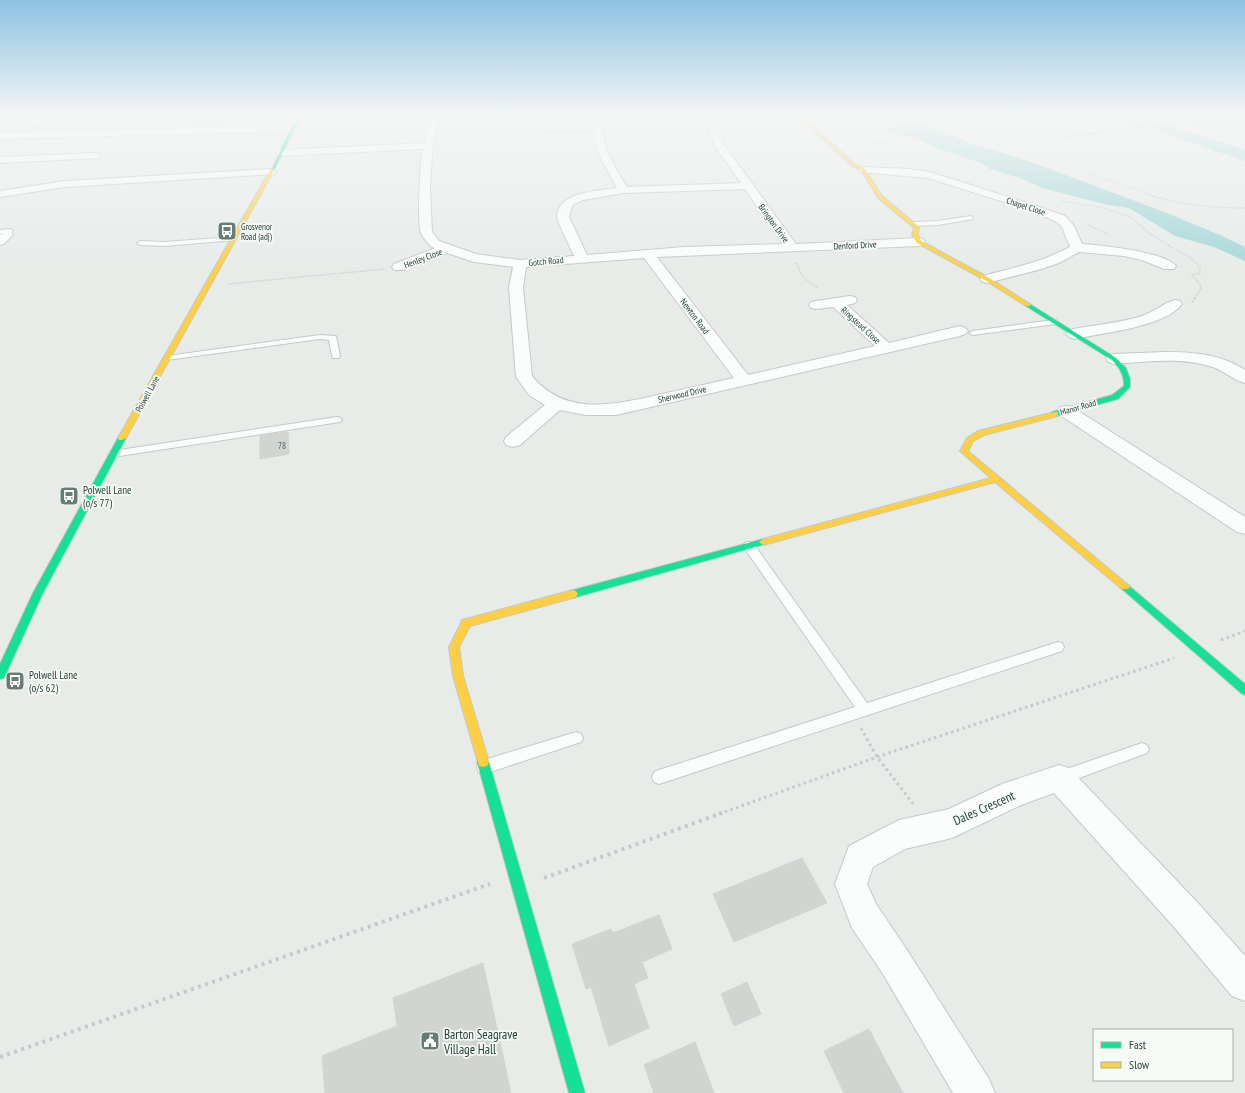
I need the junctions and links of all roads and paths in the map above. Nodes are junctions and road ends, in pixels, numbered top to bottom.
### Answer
1 (274, 167) edge
2 (427, 167) edge
3 (610, 167) edge
4 (735, 167) edge
5 (858, 167) edge
6 (1072, 167) edge
7 (864, 170) junction
8 (271, 172) junction
9 (75, 174) dead end
10 (65, 184) junction
11 (748, 186) junction
12 (624, 190) junction
13 (0, 194) edge
14 (1245, 208) edge
15 (971, 218) dead end
16 (912, 224) junction
17 (233, 239) junction
18 (919, 242) junction
19 (140, 243) dead end
20 (448, 248) junction
21 (792, 248) junction
22 (1076, 248) junction
23 (647, 253) junction
24 (582, 258) junction
25 (520, 264) junction
26 (1168, 266) dead end
27 (399, 267) joint
28 (986, 279) junction
29 (208, 286) junction
30 (844, 301) junction
31 (1174, 304) dead end
32 (816, 305) dead end
33 (1053, 322) junction
34 (967, 332) joint
35 (1074, 334) junction
36 (886, 348) junction
37 (336, 356) dead end
38 (168, 358) junction
39 (1114, 359) junction
40 (1245, 378) edge
41 (744, 380) junction
42 (556, 404) junction
43 (1066, 411) junction
44 (337, 420) dead end
45 (513, 441) dead end
46 (113, 454) junction
47 (996, 479) junction
48 (1245, 527) edge
49 (749, 546) junction
50 (1058, 647) dead end
51 (1198, 650) junction
52 (0, 675) edge
53 (1245, 690) edge
54 (858, 712) junction
55 (576, 738) dead end
56 (1142, 748) dead end
57 (877, 757) junction
58 (484, 767) junction
59 (659, 777) dead end
60 (1059, 778) junction
61 (931, 828) junction
62 (515, 875) junction
63 (518, 888) junction
64 (1245, 983) edge
65 (0, 1057) edge
66 (577, 1093) edge
67 (975, 1093) edge

1 - 8 street, Polwell Lane
2 - 20 street, Gotch Road
3 - 12 street
4 - 11 street, Brington Drive
5 - 7 street
6 - 14 path
7 - 16 street
7 - 22 street, Chapel Close
8 - 10 street
8 - 17 street, Polwell Lane
9 - 10 street
10 - 13 street
11 - 12 street
11 - 21 street, Brington Drive
12 - 24 street
15 - 16 lane
16 - 18 street
17 - 19 lane
17 - 29 street, Polwell Lane
18 - 21 street, Denford Drive
18 - 28 street, Manor Road
20 - 25 street, Gotch Road
20 - 27 street, Henley Close
21 - 23 street, Gotch Road
21 - 30 path
22 - 26 street
22 - 28 street
23 - 24 street, Gotch Road
23 - 41 street, Newton Road
24 - 25 street, Gotch Road
25 - 42 street, Sherwood Drive
27 - 29 path
28 - 33 street, Manor Road
29 - 38 street, Polwell Lane
30 - 32 street
30 - 36 street, Ringstead Close
31 - 35 street
33 - 34 lane
33 - 35 street, Manor Road
34 - 36 street, Sherwood Drive
35 - 39 street, Manor Road
36 - 41 street, Sherwood Drive
37 - 38 lane
38 - 46 street, Polwell Lane
39 - 40 street
39 - 43 street, Manor Road
41 - 42 street, Sherwood Drive
42 - 45 street
43 - 47 street, Manor Road
43 - 48 street
44 - 46 lane
46 - 52 street, Polwell Lane
47 - 49 street
47 - 51 street, Manor Road
49 - 54 lane
49 - 58 street
50 - 54 lane
51 - 53 street, Manor Road
51 - 57 path
54 - 57 path
54 - 59 lane
55 - 58 lane
56 - 60 lane
57 - 61 path
57 - 63 path
58 - 62 street
60 - 61 street, Dales Crescent
60 - 64 street
61 - 67 street, Dales Crescent
62 - 63 street
62 - 65 path
63 - 66 street

